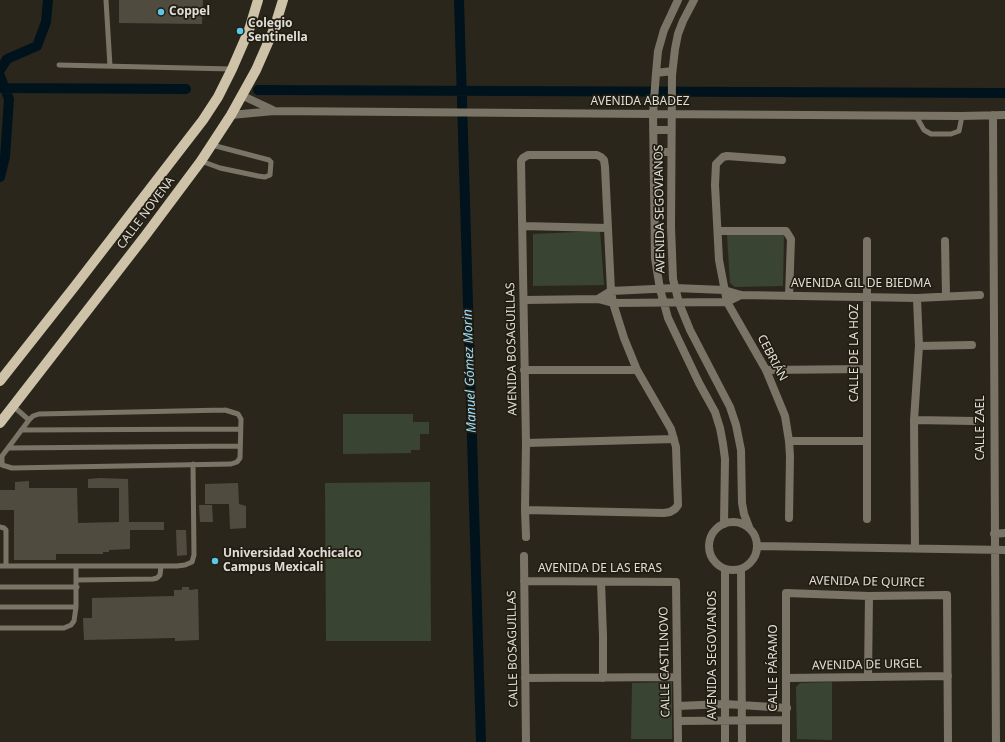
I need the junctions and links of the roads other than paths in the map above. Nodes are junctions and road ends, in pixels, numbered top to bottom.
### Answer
1 (106, 0) edge
2 (258, 0) edge
3 (283, 0) edge
4 (678, 0) edge
5 (694, 0) edge
6 (59, 65) dead end
7 (110, 66) junction
8 (232, 69) junction
9 (672, 73) junction
10 (656, 75) junction
11 (243, 96) junction
12 (671, 110) junction
13 (274, 111) junction
14 (653, 114) junction
15 (231, 115) junction
16 (993, 115) junction
17 (1005, 115) edge
18 (916, 116) junction
19 (962, 116) junction
20 (653, 130) junction
21 (671, 130) junction
22 (212, 145) junction
23 (654, 152) junction
24 (671, 152) junction
25 (782, 160) dead end
26 (201, 161) junction
27 (523, 226) junction
28 (608, 228) junction
29 (718, 231) junction
30 (945, 241) dead end
31 (867, 242) dead end
32 (675, 288) junction
33 (660, 289) junction
34 (724, 290) junction
35 (611, 292) junction
36 (741, 295) junction
37 (980, 295) dead end
38 (789, 296) junction
39 (946, 296) junction
40 (867, 298) junction
41 (917, 298) junction
42 (524, 300) junction
43 (598, 300) junction
44 (727, 302) junction
45 (613, 303) junction
46 (663, 303) junction
47 (679, 303) junction
48 (972, 345) dead end
49 (919, 346) junction
50 (867, 369) junction
51 (524, 370) junction
52 (637, 370) junction
53 (766, 370) junction
54 (0, 381) edge
55 (13, 406) junction
56 (29, 420) junction
57 (914, 420) junction
58 (974, 421) dead end
59 (0, 423) edge
60 (240, 429) junction
61 (21, 430) junction
62 (674, 439) junction
63 (789, 440) junction
64 (867, 440) junction
65 (526, 443) junction
66 (240, 446) junction
67 (8, 448) junction
68 (193, 464) junction
69 (525, 510) junction
70 (789, 518) dead end
71 (867, 519) dead end
72 (724, 524) junction
73 (0, 527) edge
74 (749, 527) junction
75 (1005, 533) edge
76 (994, 534) junction
77 (526, 537) dead end
78 (3, 546) edge
79 (758, 546) junction
80 (915, 548) junction
81 (994, 550) junction
82 (1005, 550) edge
83 (524, 556) dead end
84 (3, 566) edge
85 (76, 566) junction
86 (160, 566) junction
87 (725, 569) junction
88 (741, 569) junction
89 (76, 580) junction
90 (524, 581) junction
91 (601, 582) junction
92 (676, 582) joint
93 (0, 587) edge
94 (77, 587) junction
95 (786, 593) joint
96 (868, 596) junction
97 (0, 607) edge
98 (76, 607) junction
99 (0, 628) edge
100 (948, 676) junction
101 (678, 677) junction
102 (868, 677) junction
103 (525, 678) junction
104 (603, 678) junction
105 (787, 678) junction
106 (724, 704) junction
107 (742, 705) junction
108 (678, 706) junction
109 (787, 708) junction
110 (742, 720) junction
111 (786, 720) junction
112 (678, 721) junction
113 (724, 721) junction
114 (526, 742) edge
115 (678, 742) edge
116 (725, 742) edge
117 (742, 742) edge
118 (786, 742) edge
119 (948, 742) edge
120 (996, 742) edge

1 - 7 lane
2 - 8 main road, CALLE NOVENA
3 - 11 main road, CALLE NOVENA
4 - 10 street, AVENIDA SEGOVIANOS
5 - 9 street, AVENIDA SEGOVIANOS
6 - 7 lane
7 - 8 lane
8 - 54 main road, CALLE NOVENA
9 - 10 street
9 - 12 street, AVENIDA SEGOVIANOS
10 - 14 street, AVENIDA SEGOVIANOS
11 - 13 street, AVENIDA ABADEZ
11 - 15 main road, CALLE NOVENA
12 - 14 street, AVENIDA ABADEZ
12 - 18 street, AVENIDA ABADEZ
12 - 21 street, AVENIDA SEGOVIANOS
13 - 14 street, AVENIDA ABADEZ
13 - 15 street, AVENIDA ABADEZ
14 - 20 street, AVENIDA SEGOVIANOS
15 - 22 main road, CALLE NOVENA
16 - 17 street, AVENIDA ABADEZ
16 - 19 street, AVENIDA ABADEZ
16 - 76 street, CALLE ZAEL
18 - 19 street, AVENIDA ABADEZ
18 - 19 lane
20 - 21 street
20 - 23 street, AVENIDA SEGOVIANOS
21 - 24 street, AVENIDA SEGOVIANOS
22 - 26 main road, CALLE NOVENA
22 - 26 lane
23 - 24 street
23 - 33 street, AVENIDA SEGOVIANOS
24 - 32 street, AVENIDA SEGOVIANOS
25 - 29 street, CEBRIÁN
26 - 55 main road, CALLE NOVENA
27 - 28 street
27 - 28 street, AVENIDA BOSAGUILLAS
27 - 42 street, AVENIDA BOSAGUILLAS
28 - 35 street
29 - 34 street, CEBRIÁN
29 - 38 street
30 - 39 street
31 - 40 street, CALLE DE LA HOZ
32 - 33 street, AVENIDA GIL DE BIEDMA
32 - 34 street, AVENIDA GIL DE BIEDMA
32 - 47 street, AVENIDA SEGOVIANOS
33 - 35 street, AVENIDA GIL DE BIEDMA
33 - 46 street, AVENIDA SEGOVIANOS
34 - 36 street, AVENIDA GIL DE BIEDMA
34 - 44 street, CEBRIÁN
35 - 43 street, AVENIDA GIL DE BIEDMA
35 - 45 street
36 - 38 street, AVENIDA GIL DE BIEDMA
36 - 44 street, AVENIDA GIL DE BIEDMA
37 - 39 street, AVENIDA GIL DE BIEDMA
38 - 40 street, AVENIDA GIL DE BIEDMA
39 - 41 street, AVENIDA GIL DE BIEDMA
40 - 41 street, AVENIDA GIL DE BIEDMA
40 - 50 street, CALLE DE LA HOZ
41 - 49 street
42 - 43 street, AVENIDA GIL DE BIEDMA
42 - 51 street, AVENIDA BOSAGUILLAS
43 - 45 street, AVENIDA GIL DE BIEDMA
44 - 47 street, AVENIDA GIL DE BIEDMA
44 - 53 street, CEBRIÁN
45 - 46 street, AVENIDA GIL DE BIEDMA
45 - 52 street
46 - 47 street, AVENIDA GIL DE BIEDMA
46 - 72 street, AVENIDA SEGOVIANOS
47 - 74 street, AVENIDA SEGOVIANOS
48 - 49 street
49 - 57 street
50 - 53 street
50 - 64 street, CALLE DE LA HOZ
51 - 52 street
51 - 65 street, AVENIDA BOSAGUILLAS
52 - 62 street
53 - 63 street, CEBRIÁN
55 - 56 lane
55 - 59 main road, CALLE NOVENA
56 - 60 lane
56 - 61 lane
57 - 58 street
57 - 80 street
60 - 61 lane
60 - 66 lane
61 - 67 lane
62 - 65 street
62 - 69 street
63 - 64 street
63 - 70 street, CEBRIÁN
64 - 71 street, CALLE DE LA HOZ
65 - 69 street, AVENIDA BOSAGUILLAS
66 - 67 lane
66 - 68 lane
67 - 68 lane
68 - 86 lane
69 - 77 street, AVENIDA BOSAGUILLAS
72 - 74 street
72 - 87 street
73 - 78 lane
74 - 79 street
75 - 76 street
76 - 81 street, CALLE ZAEL
78 - 84 lane
79 - 80 street
79 - 88 street
80 - 81 street
81 - 82 street
81 - 120 street, CALLE ZAEL
83 - 90 street, CALLE BOSAGUILLAS
84 - 85 lane
85 - 86 lane
85 - 89 lane
86 - 89 lane
87 - 88 street
87 - 106 street, AVENIDA SEGOVIANOS
88 - 107 street
89 - 94 lane
90 - 91 street, AVENIDA DE LAS ERAS
90 - 103 street, CALLE BOSAGUILLAS
91 - 92 street, AVENIDA DE LAS ERAS
91 - 104 street
92 - 101 street, CALLE CASTILNOVO
93 - 94 lane
94 - 98 lane
95 - 96 street, AVENIDA DE QUIRCE
95 - 105 street, CALLE PÁRAMO
96 - 100 street, AVENIDA DE QUIRCE
96 - 102 street
97 - 98 lane
98 - 99 lane
100 - 102 street, AVENIDA DE URGEL
100 - 119 street
101 - 104 street
101 - 108 street, CALLE CASTILNOVO
102 - 105 street, AVENIDA DE URGEL
103 - 104 street
103 - 114 street, CALLE BOSAGUILLAS
105 - 109 street, CALLE PÁRAMO
106 - 107 street
106 - 108 street
106 - 113 street, AVENIDA SEGOVIANOS
107 - 109 street
107 - 110 street
108 - 112 street, CALLE CASTILNOVO
109 - 111 street, CALLE PÁRAMO
110 - 111 street
110 - 113 street
110 - 117 street
111 - 118 street, CALLE PÁRAMO
112 - 113 street
112 - 115 street, CALLE CASTILNOVO
113 - 116 street, AVENIDA SEGOVIANOS

